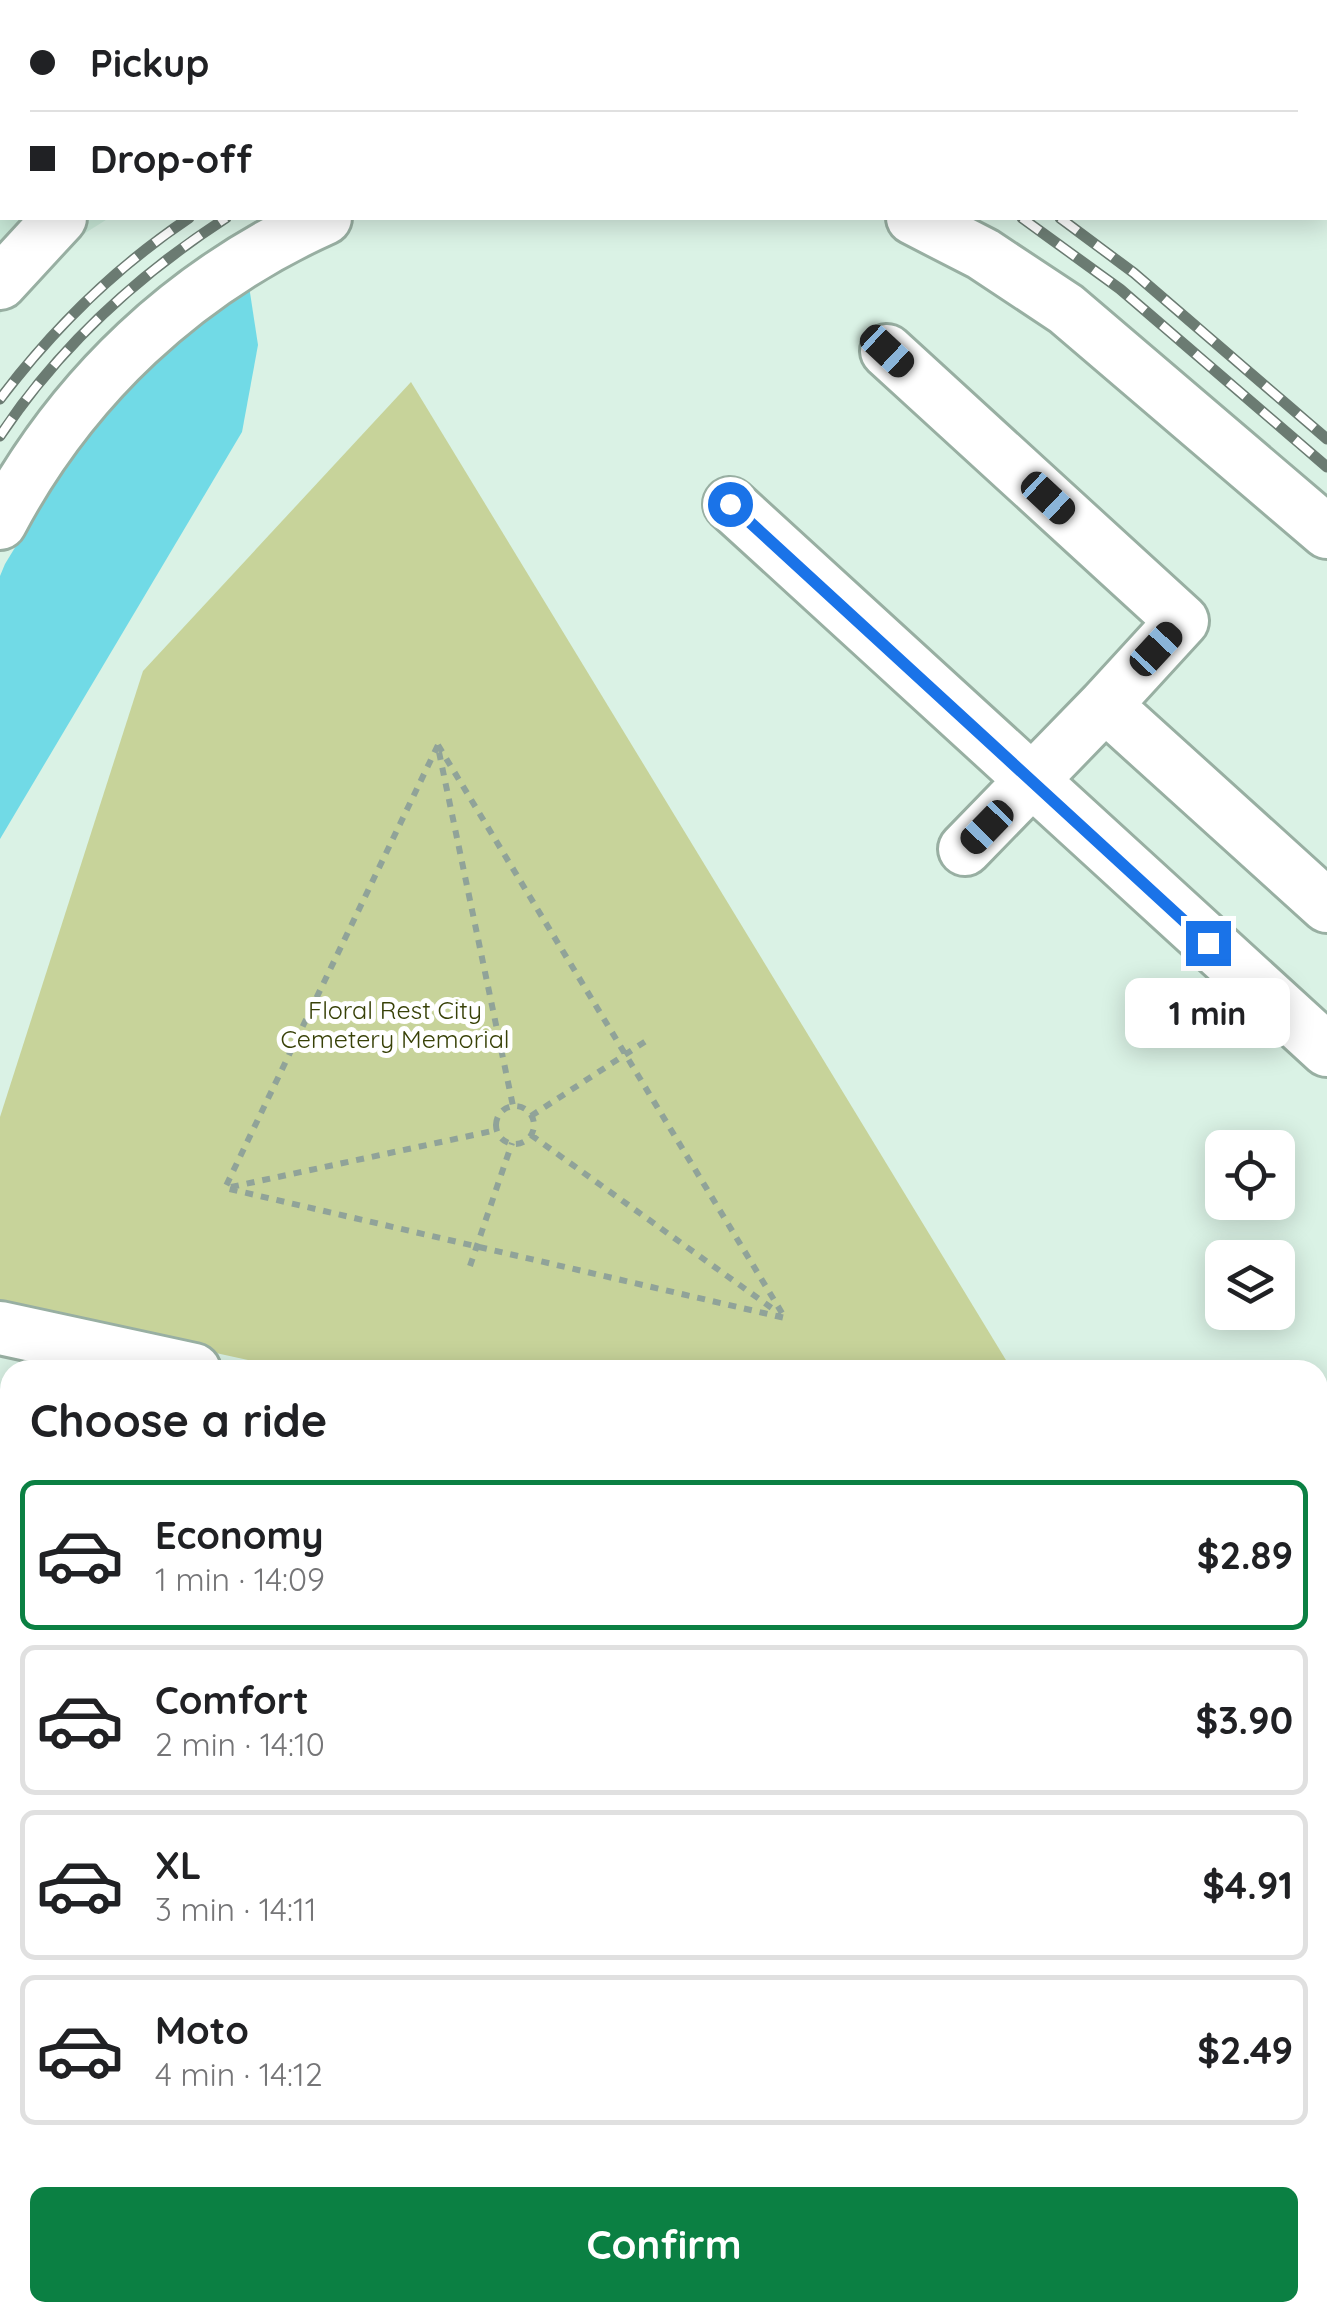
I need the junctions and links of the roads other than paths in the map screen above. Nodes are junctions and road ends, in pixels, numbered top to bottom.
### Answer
1 (58, 220) edge
2 (321, 220) edge
3 (917, 220) edge
4 (0, 283) edge
5 (887, 351) dead end
6 (730, 504) dead end
7 (0, 523) edge
8 (1327, 532) edge
9 (1105, 705) junction
10 (1030, 782) junction
11 (965, 849) dead end
12 (1327, 906) edge
13 (1327, 1050) edge
14 (0, 1328) edge
15 (148, 1360) edge

1 - 4 street
2 - 7 street
3 - 8 street
5 - 9 street
6 - 10 street
9 - 10 street
9 - 12 street
10 - 11 street
10 - 13 street
14 - 15 street

